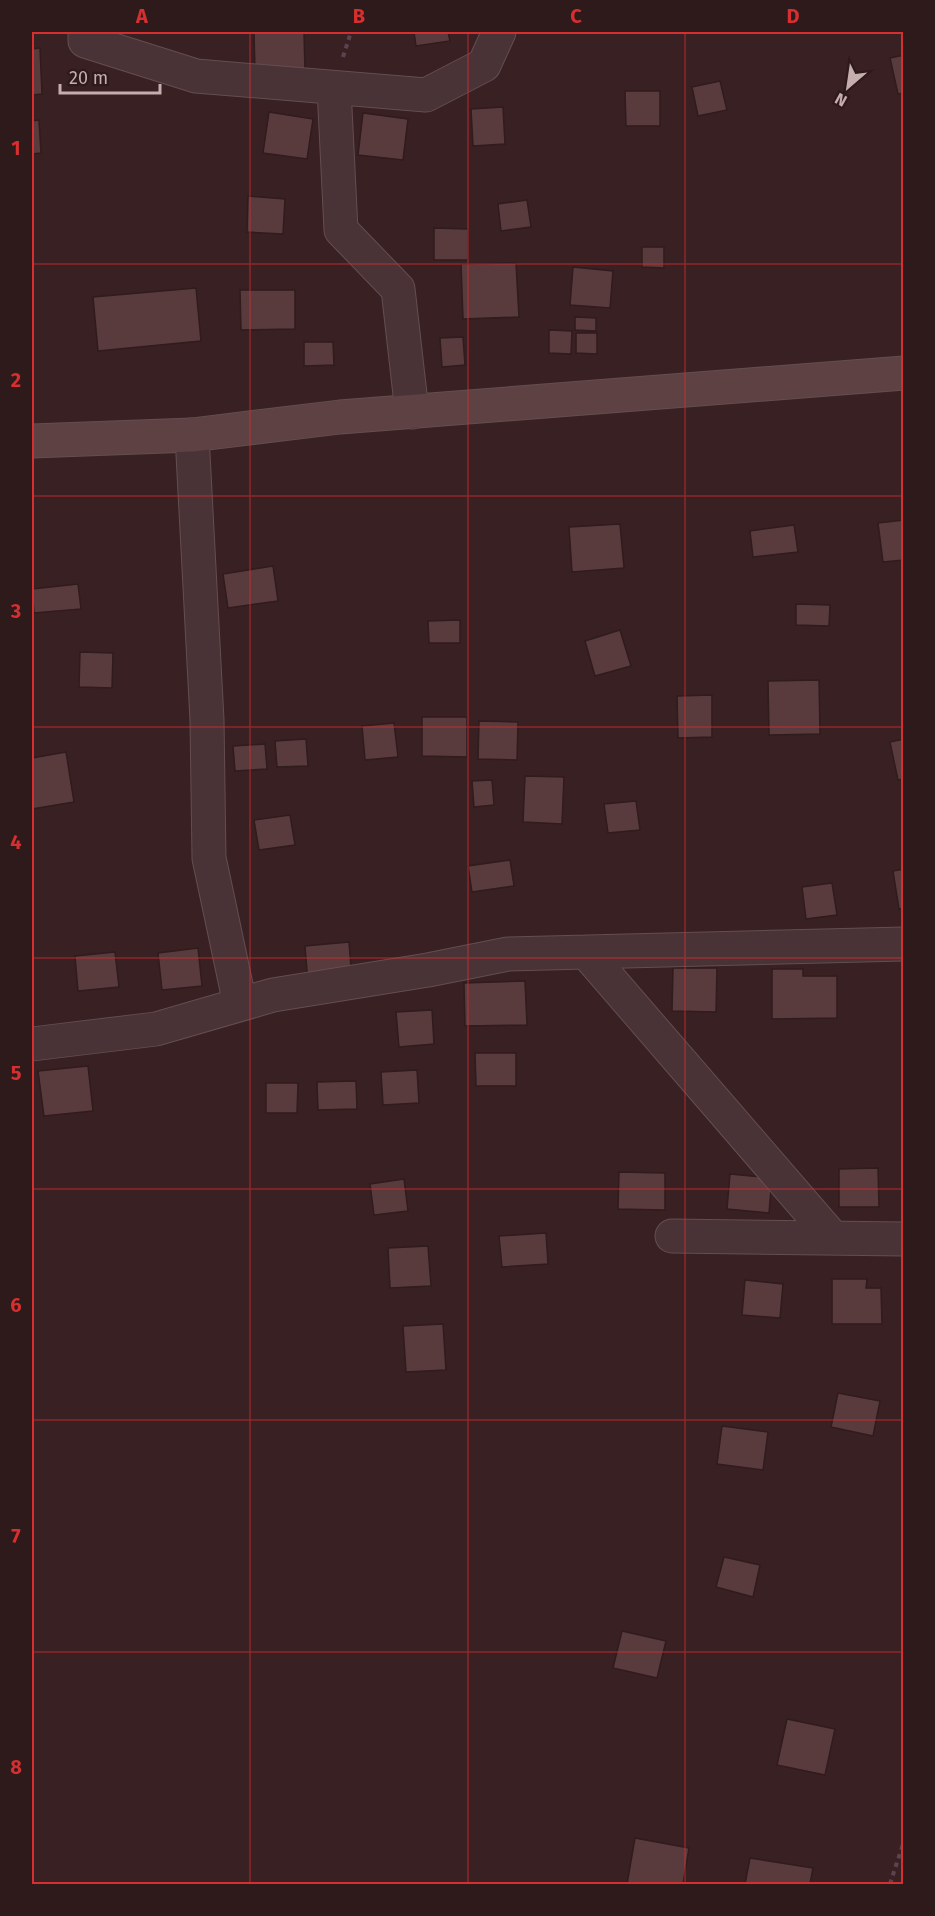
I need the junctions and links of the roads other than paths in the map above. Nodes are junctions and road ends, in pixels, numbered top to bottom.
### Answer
1 (85, 32) edge
2 (499, 32) edge
3 (334, 88) junction
4 (903, 373) edge
5 (412, 412) junction
6 (192, 435) junction
7 (32, 441) edge
8 (903, 944) edge
9 (586, 952) junction
10 (240, 1004) junction
11 (32, 1044) edge
12 (672, 1236) dead end
13 (833, 1238) junction
14 (903, 1239) edge

1 - 3 street
2 - 3 street
3 - 5 street
4 - 5 street
5 - 6 street
6 - 7 street
6 - 10 street
8 - 9 street
9 - 10 street
9 - 13 street
10 - 11 street
12 - 13 street
13 - 14 street

